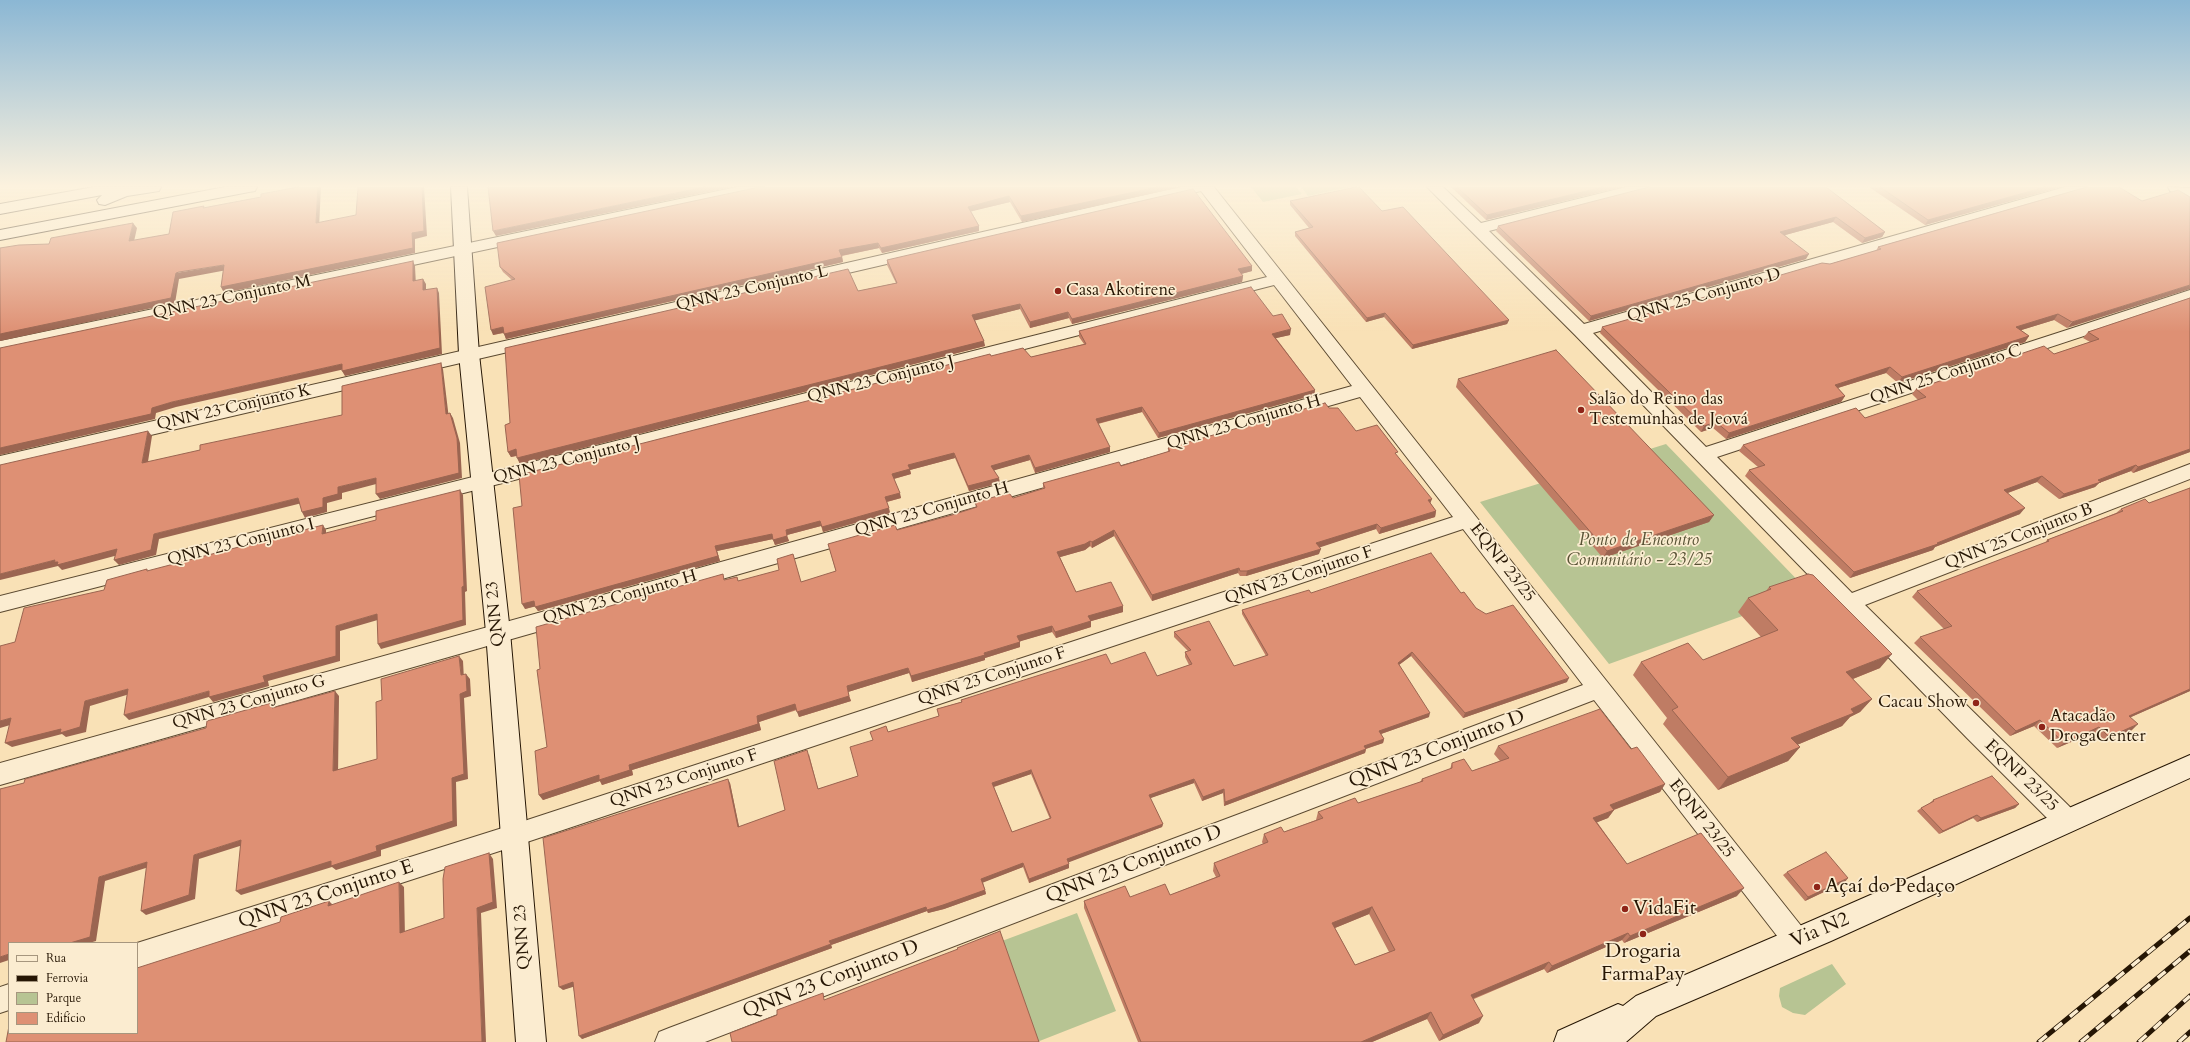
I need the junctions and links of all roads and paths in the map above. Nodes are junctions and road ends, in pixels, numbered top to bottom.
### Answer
1 (462, 236) edge
2 (525, 236) edge
3 (983, 236) edge
4 (1244, 236) edge
5 (1485, 236) edge
6 (1909, 236) edge
7 (463, 249) junction
8 (1278, 279) junction
9 (2190, 295) edge
10 (1581, 331) junction
11 (0, 347) edge
12 (469, 354) junction
13 (1365, 389) junction
14 (1702, 455) junction
15 (0, 463) edge
16 (2190, 471) edge
17 (483, 482) junction
18 (1468, 520) junction
19 (1848, 603) junction
20 (0, 604) edge
21 (498, 632) junction
22 (1599, 688) junction
23 (2190, 766) edge
24 (0, 774) edge
25 (2067, 821) junction
26 (515, 835) junction
27 (1797, 941) junction
28 (138, 956) edge
29 (1646, 1006) junction
30 (530, 1042) edge
31 (669, 1042) edge
32 (1569, 1042) edge
33 (1602, 1042) edge

1 - 7 main road, QNN 23
2 - 7 street, QNN 23 Conjunto M
3 - 12 street, QNN 23 Conjunto L
4 - 8 street, EQNP 23/25
5 - 10 street, EQNP 23/25
6 - 10 street, QNN 25 Conjunto D
7 - 11 street, QNN 23 Conjunto M
7 - 12 main road, QNN 23
8 - 13 street, EQNP 23/25
8 - 17 street, QNN 23 Conjunto J
9 - 14 street, QNN 25 Conjunto C
10 - 14 street, EQNP 23/25
12 - 15 street, QNN 23 Conjunto K
12 - 17 main road, QNN 23
13 - 18 street, EQNP 23/25
13 - 21 street, QNN 23 Conjunto H
14 - 19 street, EQNP 23/25
16 - 19 street, QNN 25 Conjunto B
17 - 20 street, QNN 23 Conjunto I
17 - 21 main road, QNN 23
18 - 22 street, EQNP 23/25
18 - 26 street, QNN 23 Conjunto F
19 - 25 street, EQNP 23/25
21 - 24 street, QNN 23 Conjunto G
21 - 26 main road, QNN 23
22 - 27 street, EQNP 23/25
22 - 31 street, QNN 23 Conjunto D
23 - 25 main road, Via N2
25 - 27 main road, Via N2
26 - 28 street, QNN 23 Conjunto E
26 - 30 main road, QNN 23
27 - 29 main road, Via N2
29 - 32 main road
29 - 33 main road, Via N2

